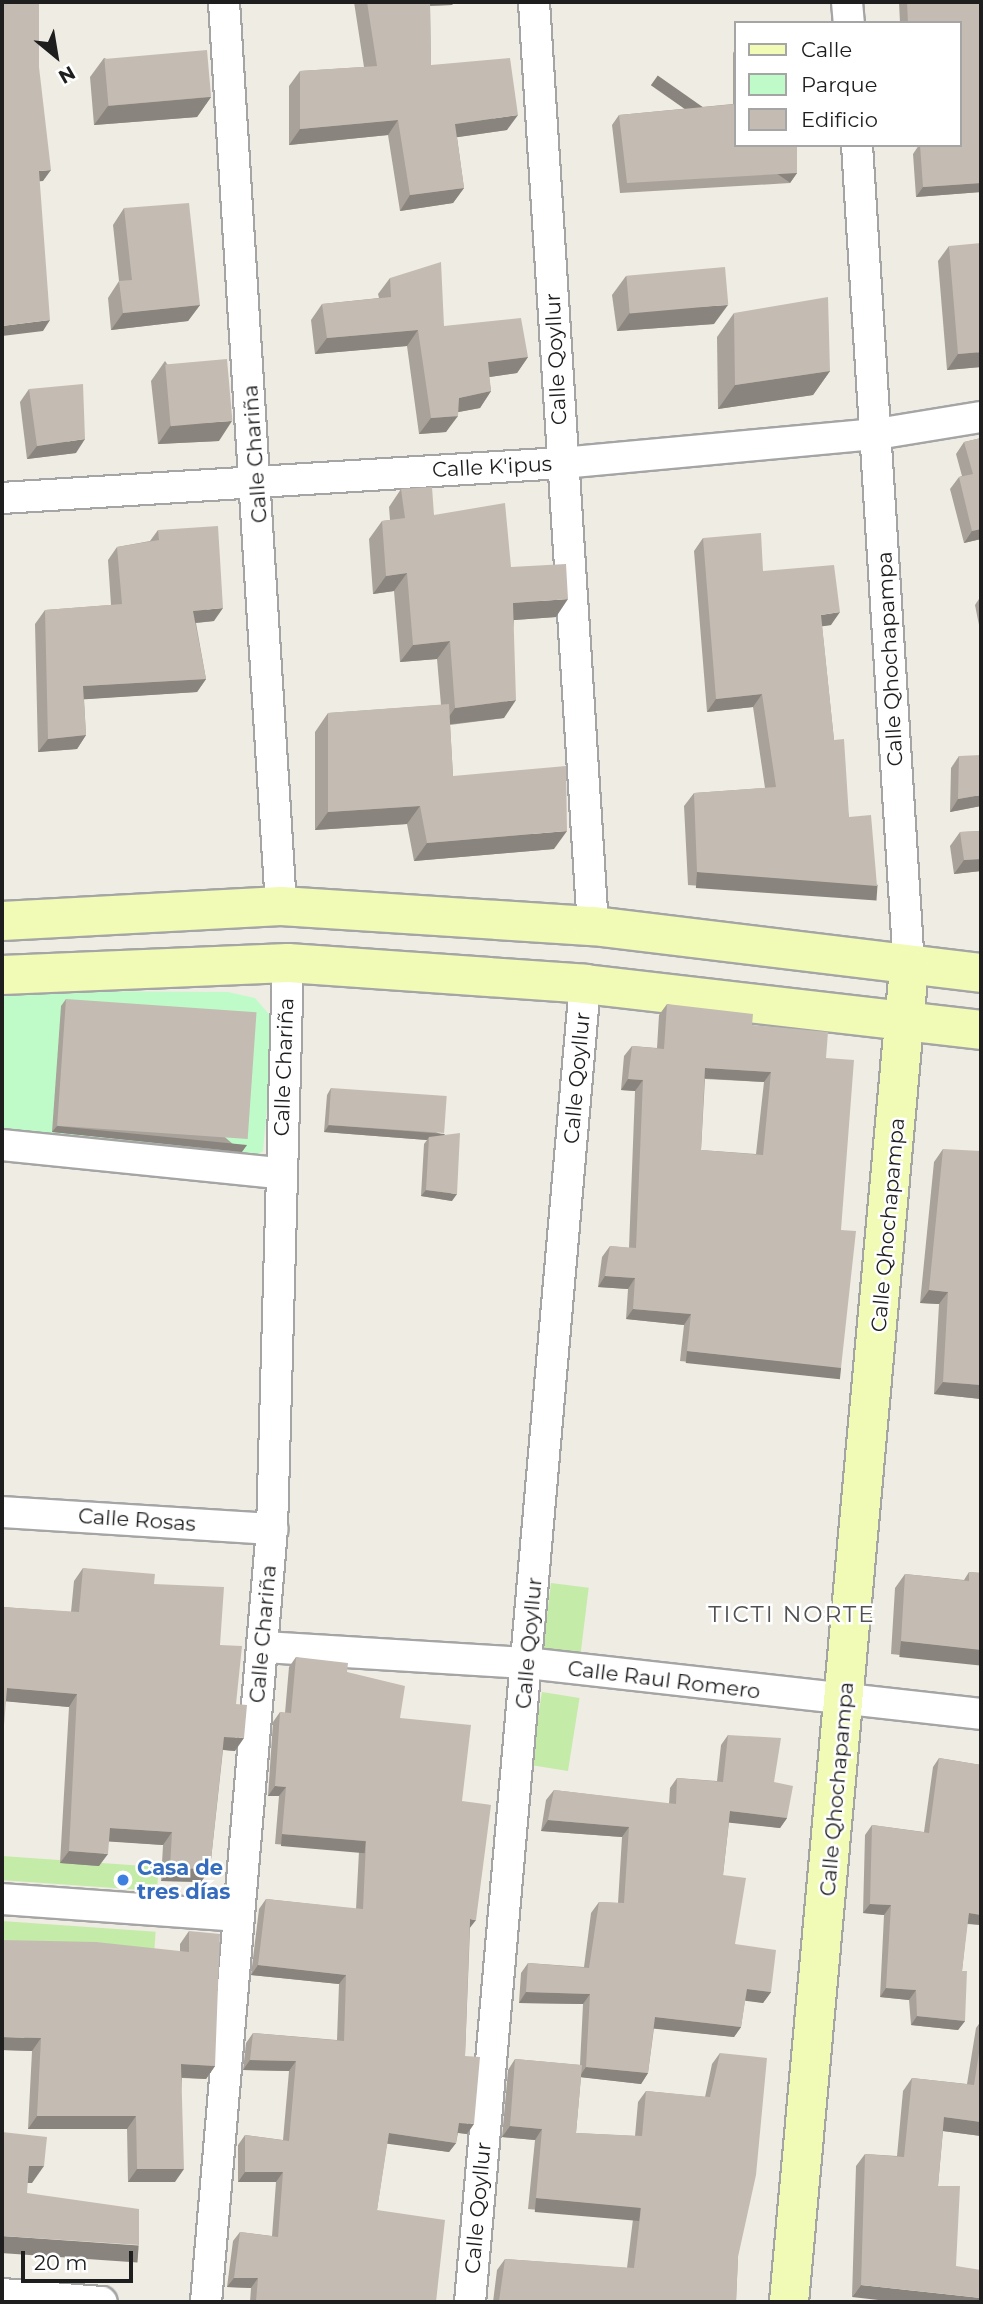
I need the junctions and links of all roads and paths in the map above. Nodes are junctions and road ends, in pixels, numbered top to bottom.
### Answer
1 (224, 2) edge
2 (534, 2) edge
3 (848, 2) edge
4 (849, 21) edge
5 (857, 147) edge
6 (981, 417) edge
7 (877, 434) junction
8 (562, 463) junction
9 (258, 480) junction
10 (2, 498) edge
11 (281, 906) junction
12 (2, 921) edge
13 (593, 926) junction
14 (288, 963) junction
15 (909, 968) junction
16 (981, 973) edge
17 (2, 975) edge
18 (585, 984) junction
19 (907, 1022) junction
20 (981, 1030) edge
21 (2, 1145) edge
22 (280, 1172) junction
23 (2, 1512) edge
24 (272, 1529) junction
25 (263, 1647) junction
26 (527, 1663) junction
27 (845, 1702) junction
28 (981, 1714) edge
29 (2, 1899) edge
30 (238, 1916) junction
31 (2, 2294) edge
32 (102, 2302) edge
33 (206, 2302) edge
34 (470, 2302) edge
35 (789, 2302) edge

1 - 9 street, Calle Chariña
2 - 8 street, Calle Qoyllur
3 - 4 street
5 - 7 street, Calle Qhochapampa
6 - 7 street, Calle K'ipus
7 - 8 street, Calle K'ipus
7 - 15 street, Calle Qhochapampa
8 - 9 street, Calle K'ipus
8 - 13 street, Calle Qoyllur
9 - 10 street, Calle K'ipus
9 - 11 street, Calle Chariña
11 - 12 main road
11 - 13 main road
13 - 15 main road
14 - 17 main road
14 - 18 main road
14 - 22 street, Calle Chariña
15 - 16 main road
15 - 19 main road, Calle Qhochapampa
18 - 19 main road
18 - 26 street, Calle Qoyllur
19 - 20 main road
19 - 27 main road, Calle Qhochapampa
21 - 22 street
22 - 24 street, Calle Chariña
23 - 24 street, Calle Rosas
24 - 25 street, Calle Chariña
25 - 26 street, Calle Raul Romero
25 - 30 street, Calle Chariña
26 - 27 street, Calle Raul Romero
26 - 34 street, Calle Qoyllur
27 - 28 street, Calle Raul Romero
27 - 35 main road, Calle Qhochapampa
29 - 30 street
30 - 33 street, Calle Chariña
31 - 32 street

